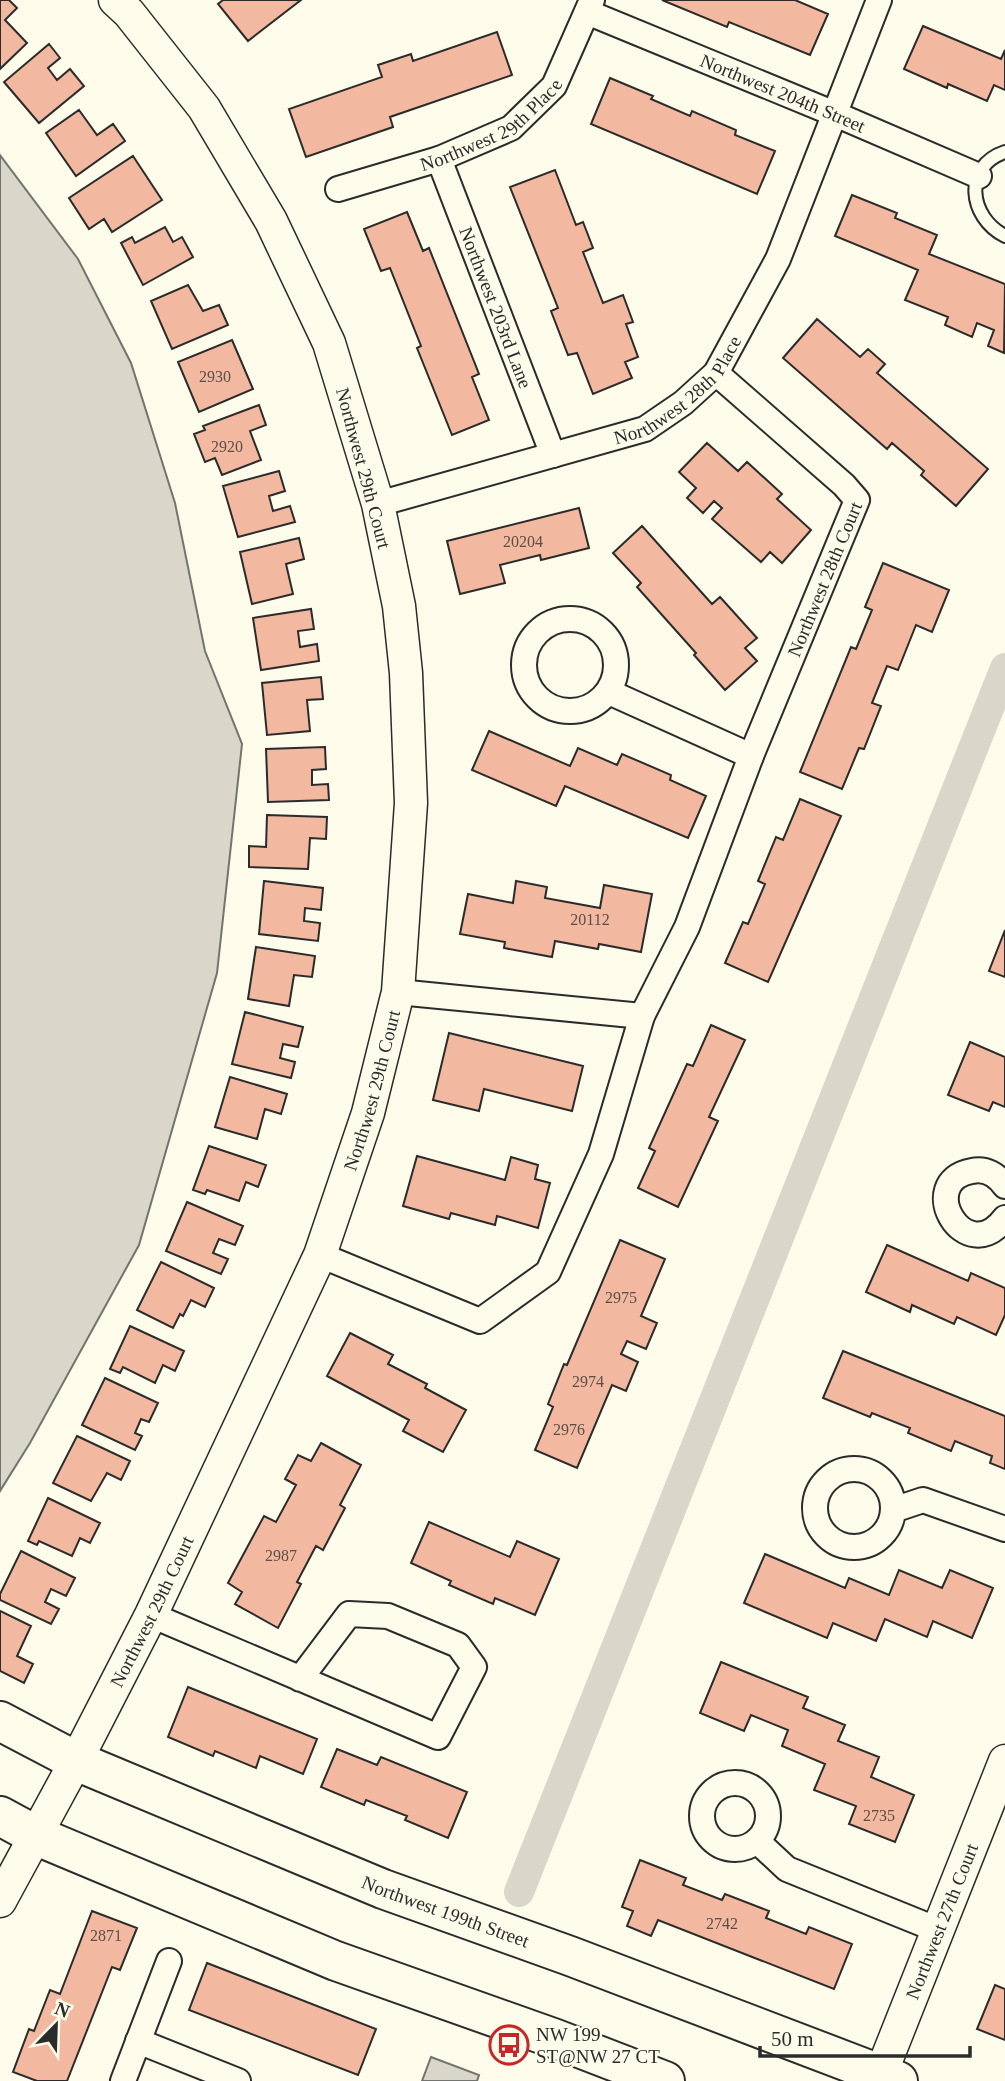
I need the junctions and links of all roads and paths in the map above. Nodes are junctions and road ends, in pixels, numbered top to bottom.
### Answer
1 (879, 0) edge
2 (130, 4) edge
3 (589, 6) edge
4 (835, 114) junction
5 (1005, 152) edge
6 (439, 159) junction
7 (979, 176) junction
8 (338, 190) dead end
9 (1005, 236) edge
10 (716, 373) junction
11 (553, 455) junction
12 (378, 504) junction
13 (609, 692) dead end
14 (751, 755) junction
15 (398, 992) junction
16 (642, 1016) junction
17 (1005, 1186) edge
18 (1005, 1218) edge
19 (320, 1255) junction
20 (893, 1510) dead end
21 (1005, 1529) edge
22 (151, 1615) junction
23 (300, 1679) junction
24 (0, 1721) edge
25 (1005, 1761) edge
26 (76, 1762) junction
27 (0, 1816) edge
28 (37, 1836) junction
29 (757, 1841) dead end
30 (0, 1901) edge
31 (938, 1930) junction
32 (169, 1961) dead end
33 (138, 2041) junction
34 (886, 2079) edge
35 (123, 2081) edge
36 (237, 2081) edge
37 (665, 2081) edge

1 - 4 street, Northwest 28th Place
2 - 12 street, Northwest 29th Court
3 - 4 street, Northwest 204th Street
3 - 6 street, Northwest 29th Place
4 - 7 street, Northwest 204th Street
4 - 10 street, Northwest 28th Place
5 - 7 lane
6 - 8 street, Northwest 29th Place
6 - 11 street, Northwest 203rd Lane
7 - 9 lane
10 - 11 street, Northwest 28th Place
10 - 14 street, Northwest 28th Court
11 - 12 street, Northwest 28th Place
12 - 15 street, Northwest 29th Court
13 - 14 street
14 - 16 street, Northwest 28th Court
15 - 16 street
15 - 19 street, Northwest 29th Court
16 - 19 street, Northwest 28th Court
17 - 18 street
19 - 22 street, Northwest 29th Court
20 - 21 street
22 - 23 street
22 - 26 street, Northwest 29th Court
23 - 23 street
24 - 26 main road, Northwest 199th Street
25 - 31 street, Northwest 27th Court
26 - 28 street, Northwest 29th Court
26 - 34 main road, Northwest 199th Street
27 - 28 main road
28 - 30 street, Northwest 29th Court
28 - 37 main road
29 - 31 street
31 - 34 street, Northwest 27th Court
32 - 33 street
33 - 35 street
33 - 36 street

